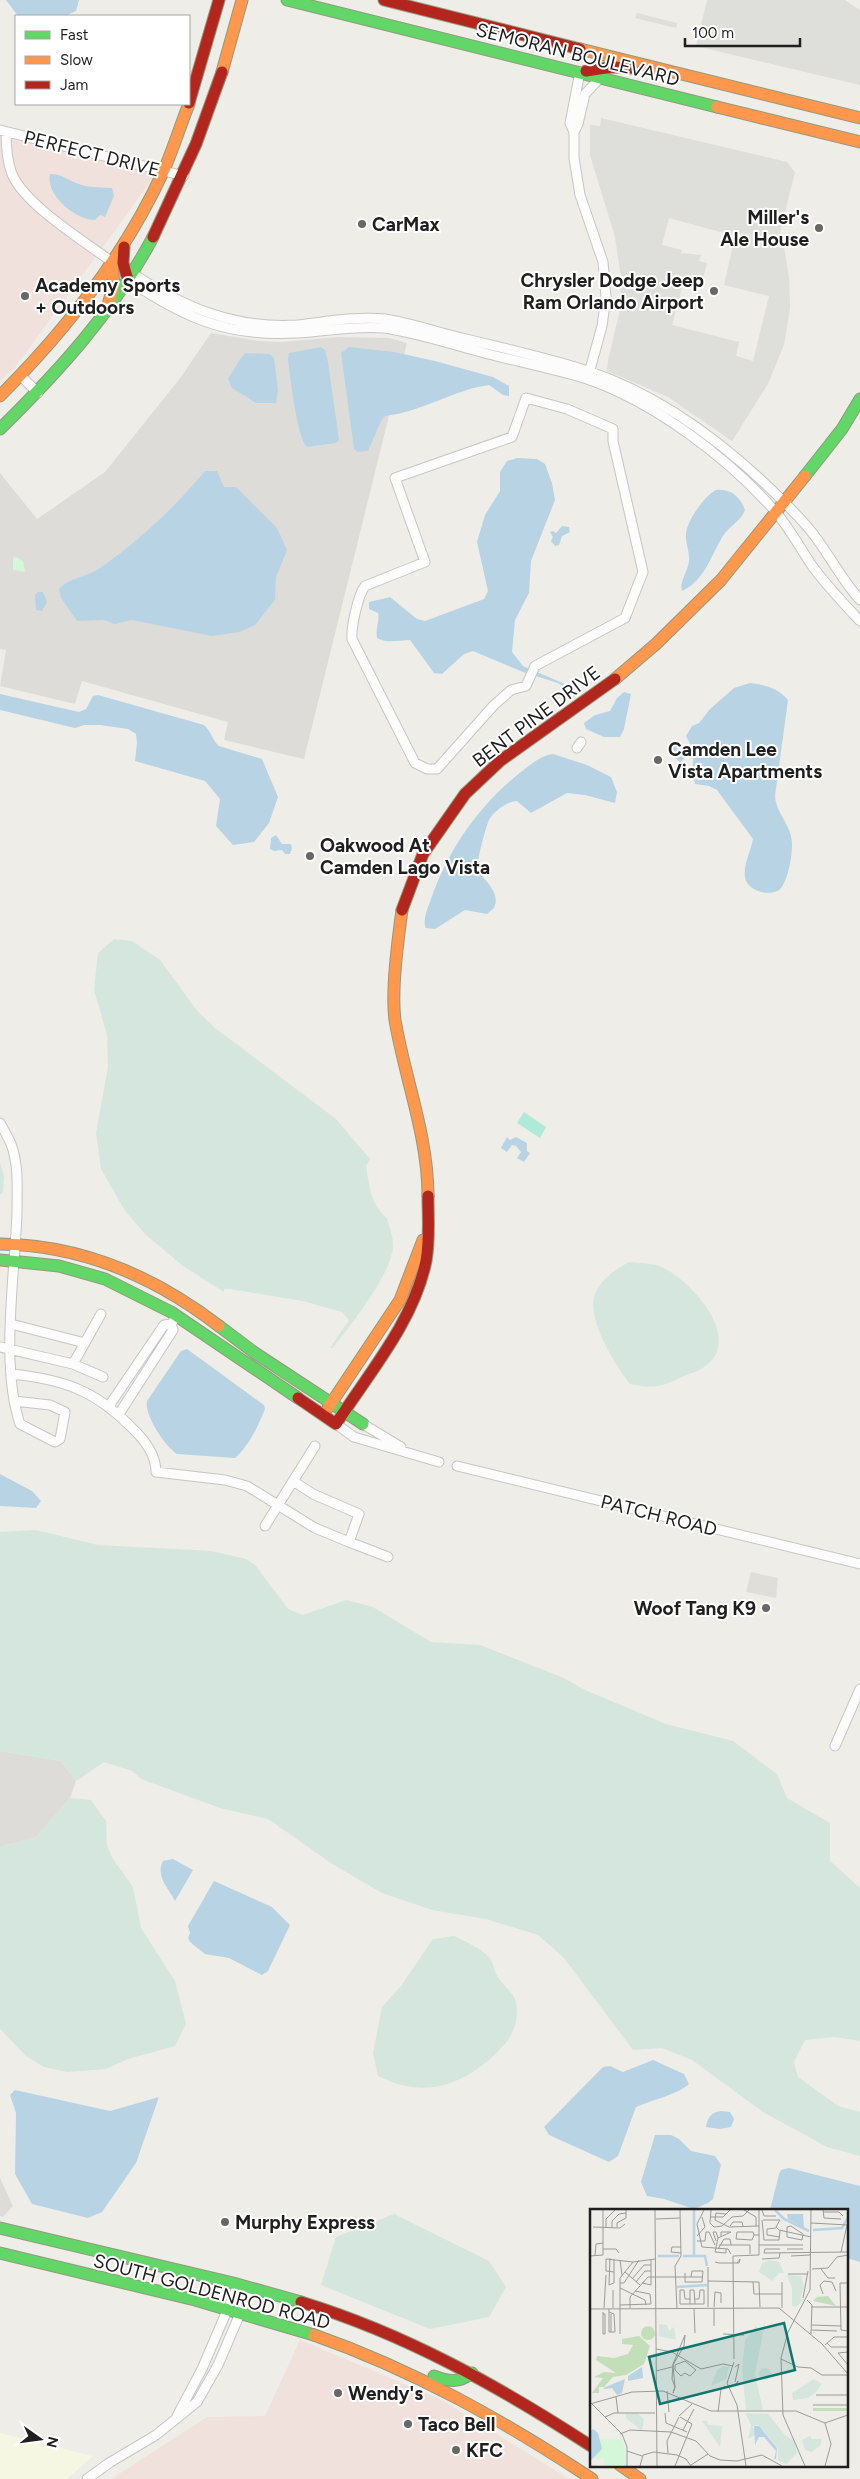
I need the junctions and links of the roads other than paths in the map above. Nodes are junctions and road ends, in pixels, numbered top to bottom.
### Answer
1 (218, 0) edge
2 (242, 0) edge
3 (287, 0) edge
4 (384, 0) edge
5 (596, 52) junction
6 (541, 63) junction
7 (670, 71) junction
8 (580, 72) junction
9 (601, 77) junction
10 (190, 100) edge
11 (189, 105) edge
12 (860, 118) edge
13 (3, 131) edge
14 (574, 132) junction
15 (860, 142) edge
16 (163, 171) junction
17 (184, 176) junction
18 (125, 242) junction
19 (112, 262) junction
20 (130, 276) junction
21 (106, 310) junction
22 (588, 375) junction
23 (21, 376) junction
24 (38, 393) junction
25 (0, 396) edge
26 (860, 399) edge
27 (0, 429) edge
28 (783, 501) junction
29 (775, 512) junction
30 (860, 600) edge
31 (860, 622) edge
32 (529, 679) joint
33 (0, 1124) edge
34 (428, 1219) junction
35 (0, 1244) edge
36 (16, 1244) junction
37 (0, 1260) edge
38 (14, 1260) junction
39 (186, 1302) junction
40 (101, 1314) dead end
41 (174, 1320) junction
42 (11, 1324) junction
43 (85, 1343) junction
44 (0, 1347) edge
45 (9, 1351) junction
46 (73, 1364) junction
47 (11, 1374) junction
48 (103, 1377) dead end
49 (14, 1401) junction
50 (332, 1402) junction
51 (109, 1406) junction
52 (345, 1411) junction
53 (119, 1414) junction
54 (322, 1415) junction
55 (336, 1424) junction
56 (364, 1424) joint
57 (315, 1446) dead end
58 (410, 1452) junction
59 (440, 1462) dead end
60 (457, 1466) dead end
61 (293, 1481) junction
62 (278, 1504) junction
63 (265, 1526) dead end
64 (349, 1542) junction
65 (388, 1557) dead end
66 (860, 1564) edge
67 (860, 1689) edge
68 (835, 1746) dead end
69 (0, 2228) edge
70 (0, 2253) edge
71 (238, 2285) junction
72 (251, 2288) junction
73 (227, 2309) junction
74 (241, 2313) junction
75 (345, 2346) junction
76 (472, 2373) junction
77 (177, 2417) junction
78 (590, 2445) edge
79 (621, 2466) edge
80 (87, 2479) edge
81 (592, 2479) edge
82 (640, 2479) edge

1 - 10 street
2 - 17 street
3 - 6 street, SEMORAN BOULEVARD
4 - 5 street, SEMORAN BOULEVARD
5 - 6 street
5 - 7 street, SEMORAN BOULEVARD
6 - 8 street, SEMORAN BOULEVARD
7 - 8 street
7 - 12 street, SEMORAN BOULEVARD
8 - 9 street, SEMORAN BOULEVARD
8 - 14 street
9 - 14 street
9 - 15 street, SEMORAN BOULEVARD
11 - 16 street
13 - 16 street, PERFECT DRIVE
13 - 19 street
14 - 22 street
16 - 17 street, PERFECT DRIVE
16 - 18 street
17 - 20 street
18 - 19 street
18 - 20 street
19 - 21 street
19 - 23 street
20 - 21 street
20 - 22 street
21 - 24 street
22 - 28 street
22 - 29 street
23 - 24 street
23 - 25 street
24 - 27 street
26 - 28 street, BENT PINE DRIVE
28 - 29 street, BENT PINE DRIVE
28 - 30 street
29 - 31 street
29 - 34 street, BENT PINE DRIVE
32 - 32 street
33 - 36 street
34 - 50 street, BENT PINE DRIVE
34 - 52 street, BENT PINE DRIVE
35 - 36 street
36 - 38 street
36 - 39 street
37 - 38 street
38 - 41 street
38 - 42 street
39 - 41 street
39 - 50 street
40 - 43 street
41 - 51 street
41 - 53 street
41 - 54 street
42 - 43 street
42 - 45 street
43 - 46 street
44 - 45 street
45 - 46 street
45 - 47 street
46 - 48 street
47 - 49 street
47 - 51 street
49 - 49 street
50 - 52 street
50 - 54 street, BENT PINE DRIVE
51 - 53 street
52 - 55 street, BENT PINE DRIVE
52 - 56 street
53 - 62 street
54 - 55 street
55 - 58 street
56 - 58 street
57 - 61 street
58 - 59 street
60 - 66 street, PATCH ROAD
61 - 62 street
61 - 64 street
62 - 63 street
62 - 64 street
64 - 65 street
67 - 68 street
69 - 71 street, SOUTH GOLDENROD ROAD
70 - 73 street, SOUTH GOLDENROD ROAD
71 - 72 street, SOUTH GOLDENROD ROAD
71 - 73 street
72 - 74 street
72 - 76 street, SOUTH GOLDENROD ROAD
73 - 74 street, SOUTH GOLDENROD ROAD
73 - 77 street
74 - 75 street, SOUTH GOLDENROD ROAD
74 - 77 street
75 - 76 street
75 - 81 street, SOUTH GOLDENROD ROAD
76 - 78 street, SOUTH GOLDENROD ROAD
77 - 80 street
79 - 82 street

